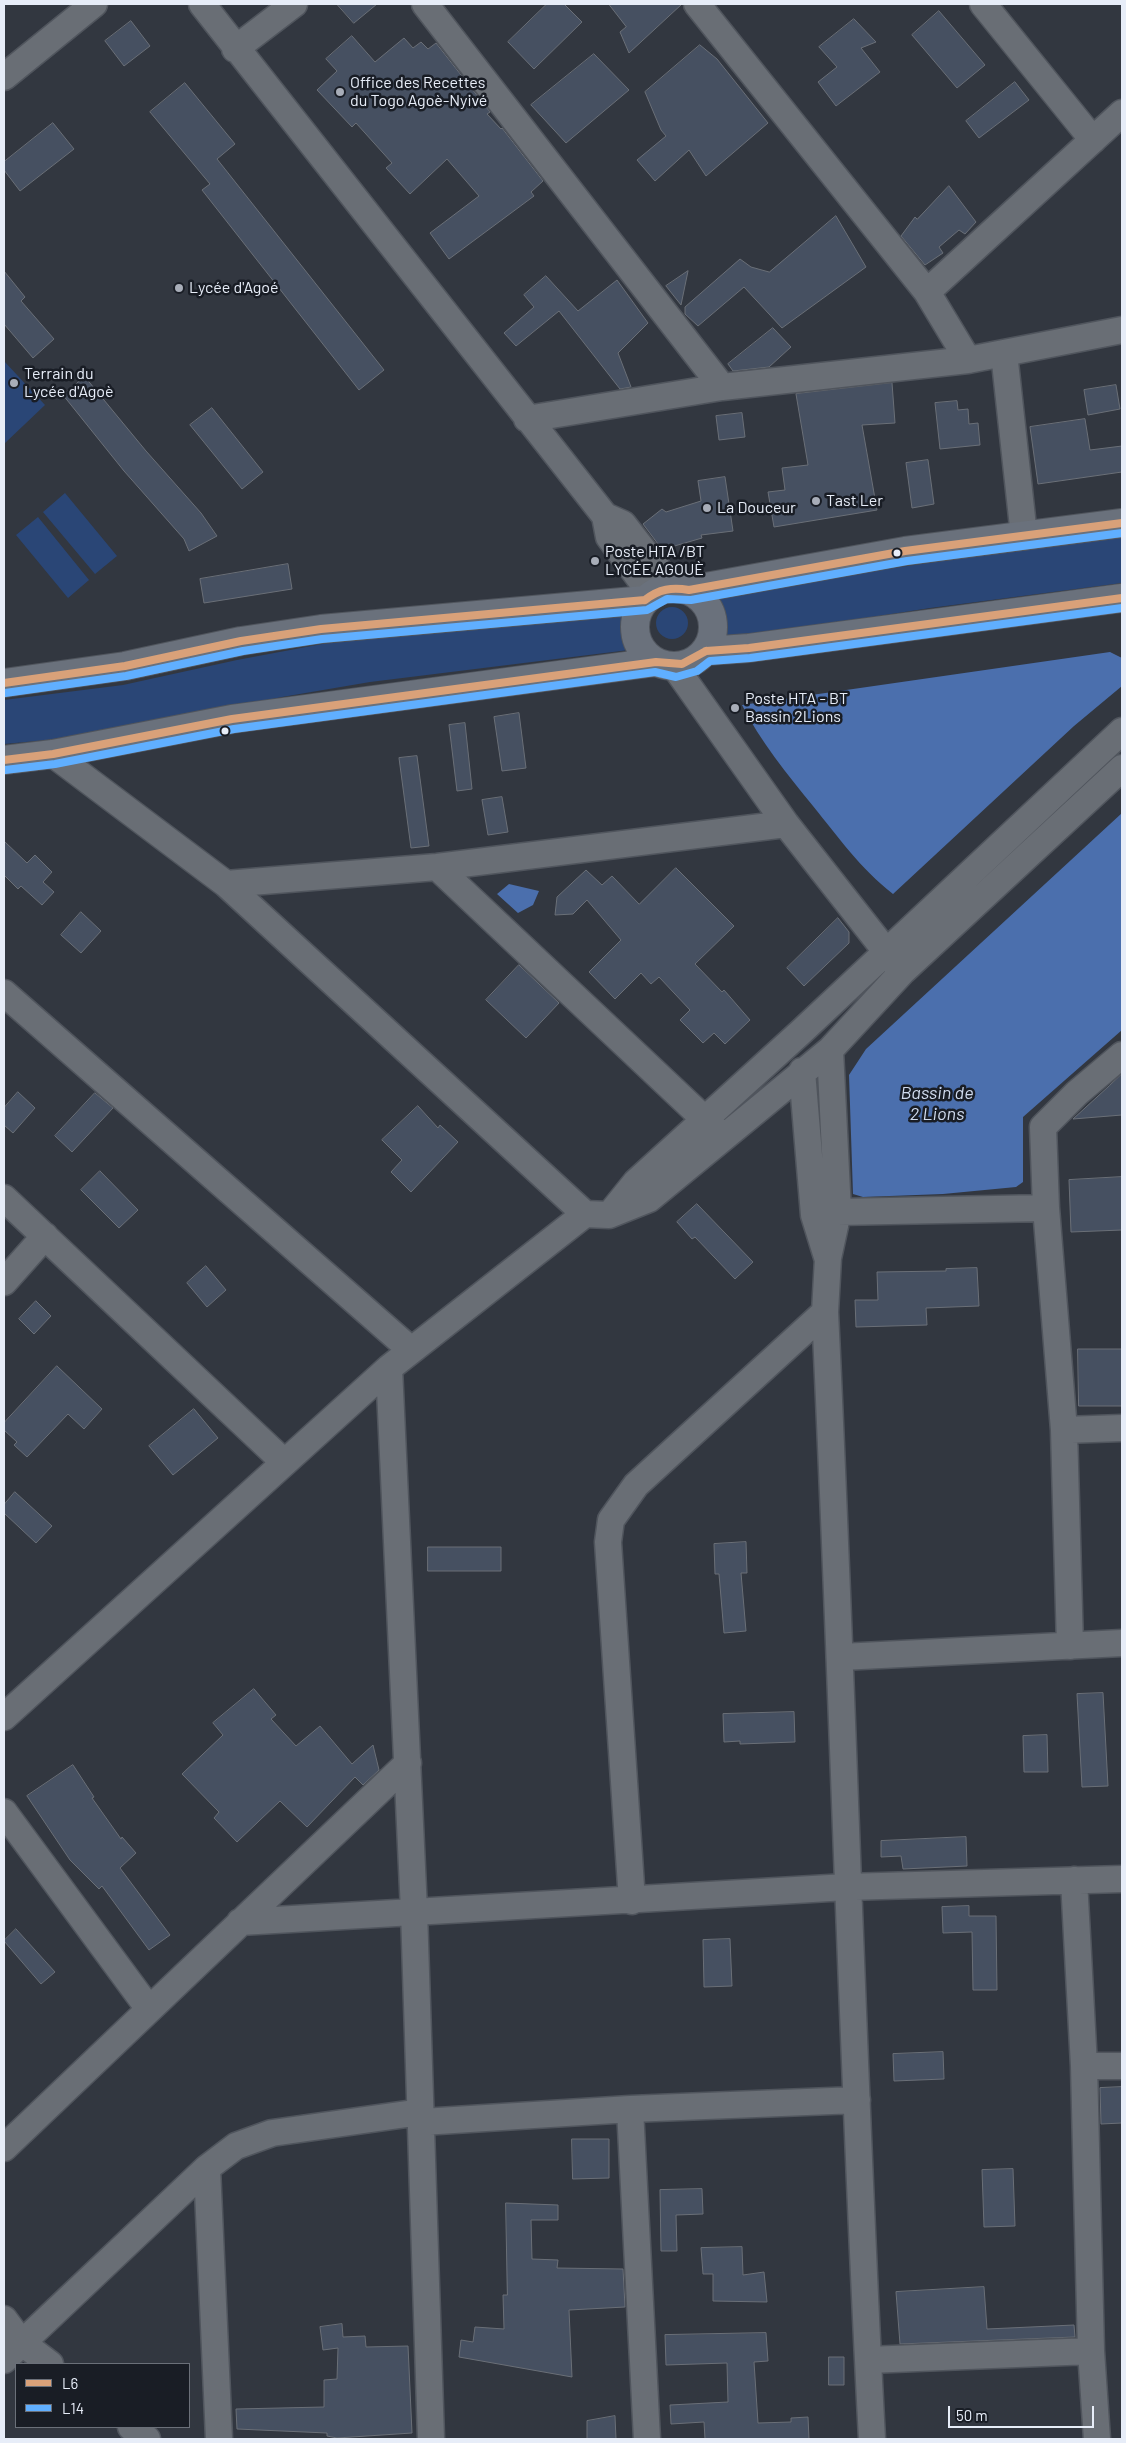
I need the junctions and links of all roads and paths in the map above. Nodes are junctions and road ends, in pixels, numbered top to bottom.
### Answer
1 (94, 4) edge
2 (202, 4) edge
3 (294, 4) edge
4 (425, 4) edge
5 (697, 4) edge
6 (983, 4) edge
7 (236, 48) junction
8 (4, 77) edge
9 (1122, 113) edge
10 (1093, 140) junction
11 (927, 292) junction
12 (1122, 330) edge
13 (1004, 353) junction
14 (968, 360) junction
15 (722, 387) junction
16 (527, 419) junction
17 (1122, 523) edge
18 (1024, 536) junction
19 (664, 593) junction
20 (1122, 598) edge
21 (706, 651) junction
22 (665, 664) junction
23 (4, 683) edge
24 (1122, 731) edge
25 (53, 754) junction
26 (4, 760) edge
27 (1122, 768) edge
28 (786, 824) junction
29 (436, 867) junction
30 (226, 884) junction
31 (884, 952) junction
32 (903, 972) junction
33 (4, 993) edge
34 (830, 1050) junction
35 (1122, 1054) edge
36 (802, 1072) junction
37 (714, 1129) junction
38 (4, 1198) edge
39 (1046, 1208) junction
40 (838, 1212) junction
41 (597, 1215) junction
42 (46, 1236) junction
43 (828, 1258) junction
44 (4, 1282) edge
45 (825, 1312) junction
46 (411, 1350) junction
47 (389, 1368) junction
48 (1122, 1428) edge
49 (1064, 1430) junction
50 (284, 1462) junction
51 (1122, 1643) edge
52 (1070, 1646) junction
53 (841, 1657) junction
54 (4, 1716) edge
55 (408, 1763) junction
56 (4, 1812) edge
57 (1122, 1879) edge
58 (1074, 1880) junction
59 (847, 1886) junction
60 (632, 1901) junction
61 (414, 1911) junction
62 (240, 1922) junction
63 (149, 2009) junction
64 (1084, 2066) junction
65 (1122, 2066) edge
66 (857, 2100) junction
67 (630, 2109) junction
68 (421, 2117) junction
69 (4, 2148) edge
70 (207, 2168) junction
71 (4, 2318) edge
72 (12, 2351) edge
73 (1092, 2351) junction
74 (868, 2360) junction
75 (47, 2363) edge
76 (132, 2428) edge
77 (147, 2439) edge
78 (219, 2439) edge
79 (431, 2439) edge
80 (647, 2439) edge
81 (872, 2439) edge
82 (1097, 2439) edge

1 - 8 street
2 - 7 street
3 - 7 street
4 - 15 street
5 - 11 street
6 - 10 street
7 - 16 street
9 - 10 street
10 - 11 street
11 - 14 street
12 - 13 street
13 - 14 street
13 - 18 street
14 - 15 street
15 - 16 street
16 - 19 street
17 - 18 main road
18 - 19 main road
19 - 21 main road
19 - 22 main road
19 - 23 main road
20 - 21 main road
21 - 22 main road
22 - 25 main road
22 - 28 street
24 - 31 street
25 - 26 main road
25 - 30 street
27 - 32 street
28 - 29 street
28 - 31 street
29 - 30 street
29 - 37 street
30 - 41 street
31 - 32 street
31 - 37 street
32 - 34 street
33 - 46 street
34 - 36 street
34 - 40 street
35 - 39 street
36 - 37 street
36 - 43 street
37 - 41 street
38 - 42 street
39 - 40 street
39 - 49 street
40 - 43 street
41 - 46 street
42 - 44 street
42 - 50 street
43 - 45 street
45 - 53 street
45 - 60 street
46 - 47 street
47 - 50 street
47 - 55 street
48 - 49 street
49 - 52 street
50 - 54 street
51 - 52 street
52 - 53 street
53 - 59 street
55 - 61 street
55 - 62 street
56 - 63 street
57 - 58 street
58 - 59 street
58 - 64 street
59 - 60 street
59 - 66 street
60 - 61 street
61 - 62 street
61 - 68 street
62 - 63 street
63 - 69 street
64 - 65 street
64 - 73 street
66 - 67 street
66 - 74 street
67 - 68 street
67 - 80 street
68 - 70 street
68 - 79 street
70 - 72 street
70 - 78 street
71 - 72 street
72 - 75 street
73 - 74 street
73 - 82 street
74 - 81 street
76 - 77 street

